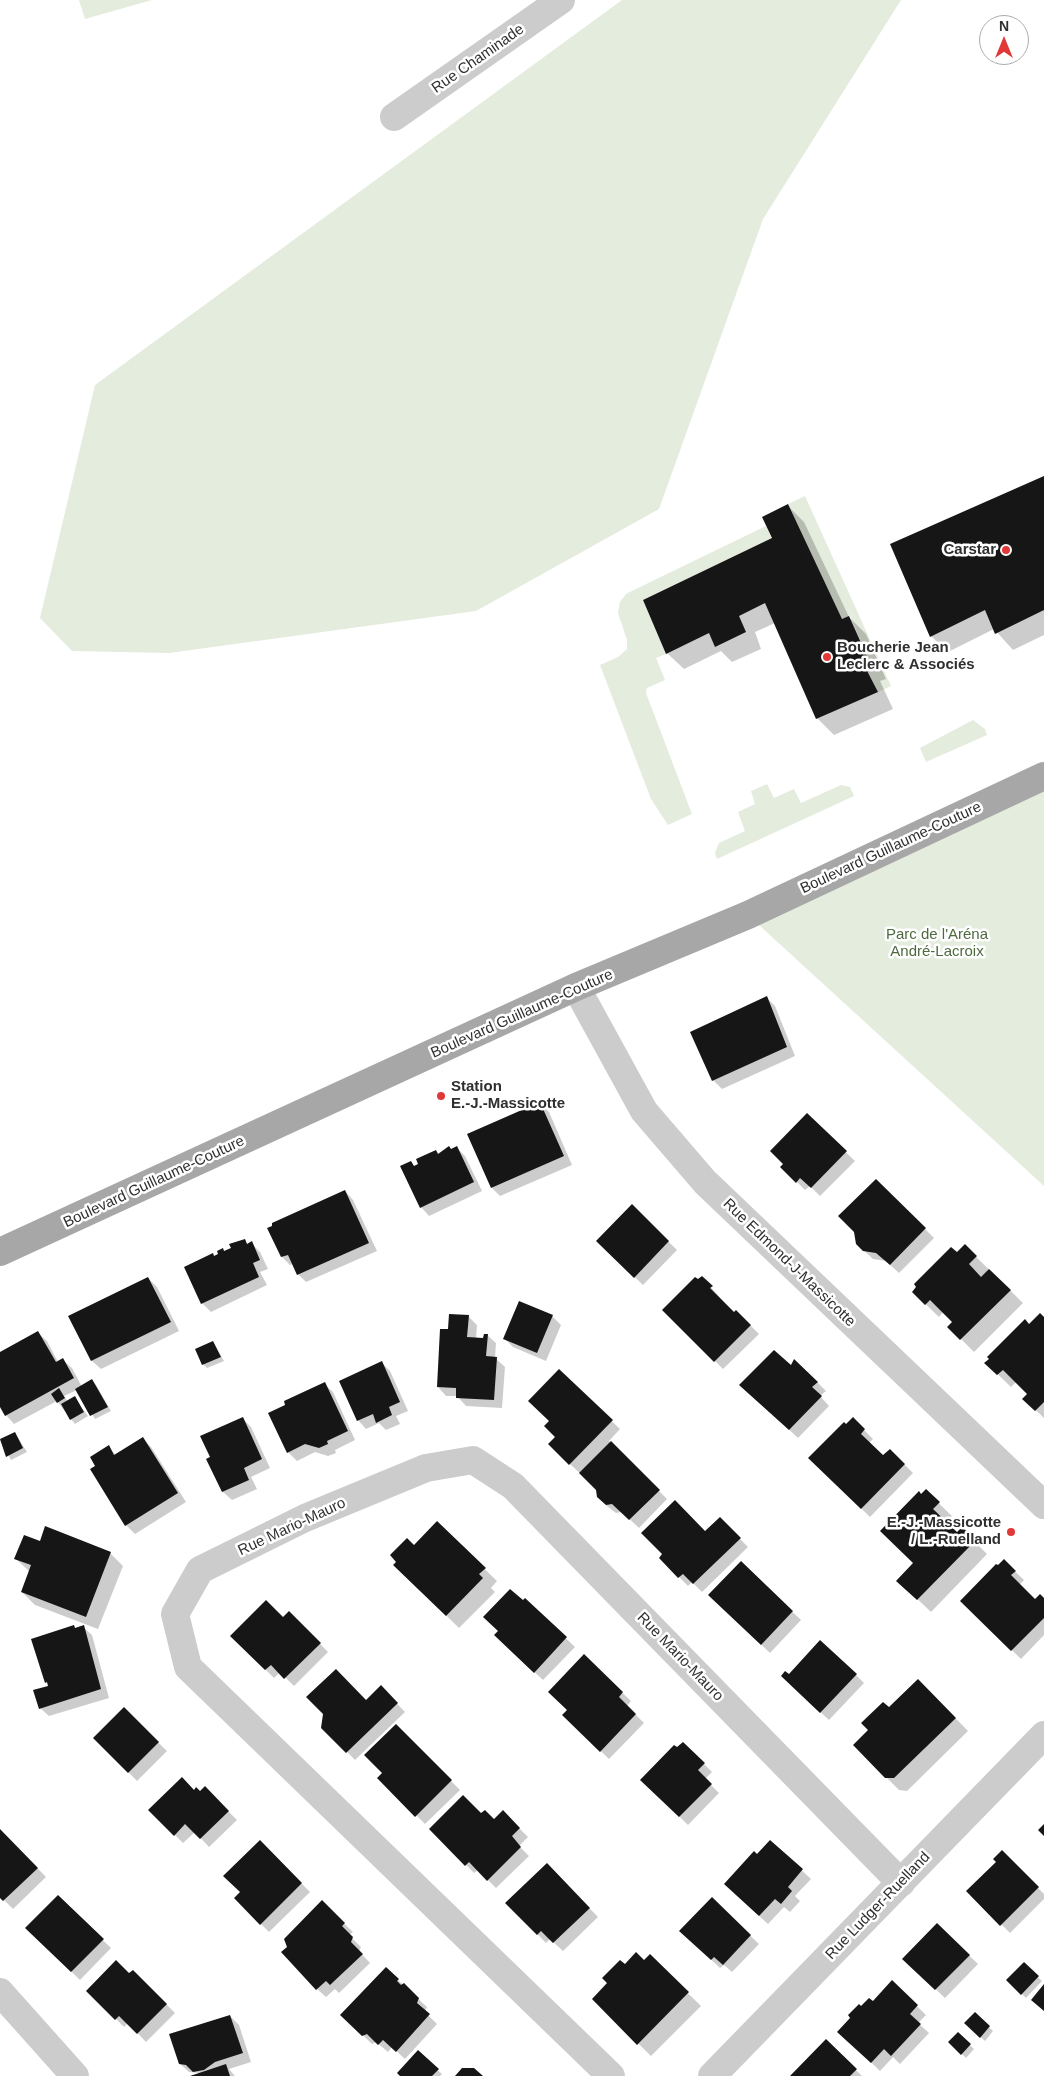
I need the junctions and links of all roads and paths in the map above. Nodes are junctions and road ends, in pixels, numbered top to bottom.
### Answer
1 (561, 0) edge
2 (394, 117) dead end
3 (1044, 776) edge
4 (576, 988) junction
5 (0, 1252) edge
6 (1044, 1505) edge
7 (1044, 1736) edge
8 (901, 1883) junction
9 (0, 1992) edge
10 (75, 2076) edge
11 (611, 2076) edge
12 (712, 2076) edge

1 - 2 street, Rue Chaminade
3 - 4 main road, Boulevard Guillaume-Couture
4 - 5 main road, Boulevard Guillaume-Couture
4 - 6 street, Rue Edmond-J-Massicotte
7 - 8 street, Rue Ludger-Ruelland
8 - 11 street, Rue Mario-Mauro
8 - 12 street, Rue Ludger-Ruelland
9 - 10 street

